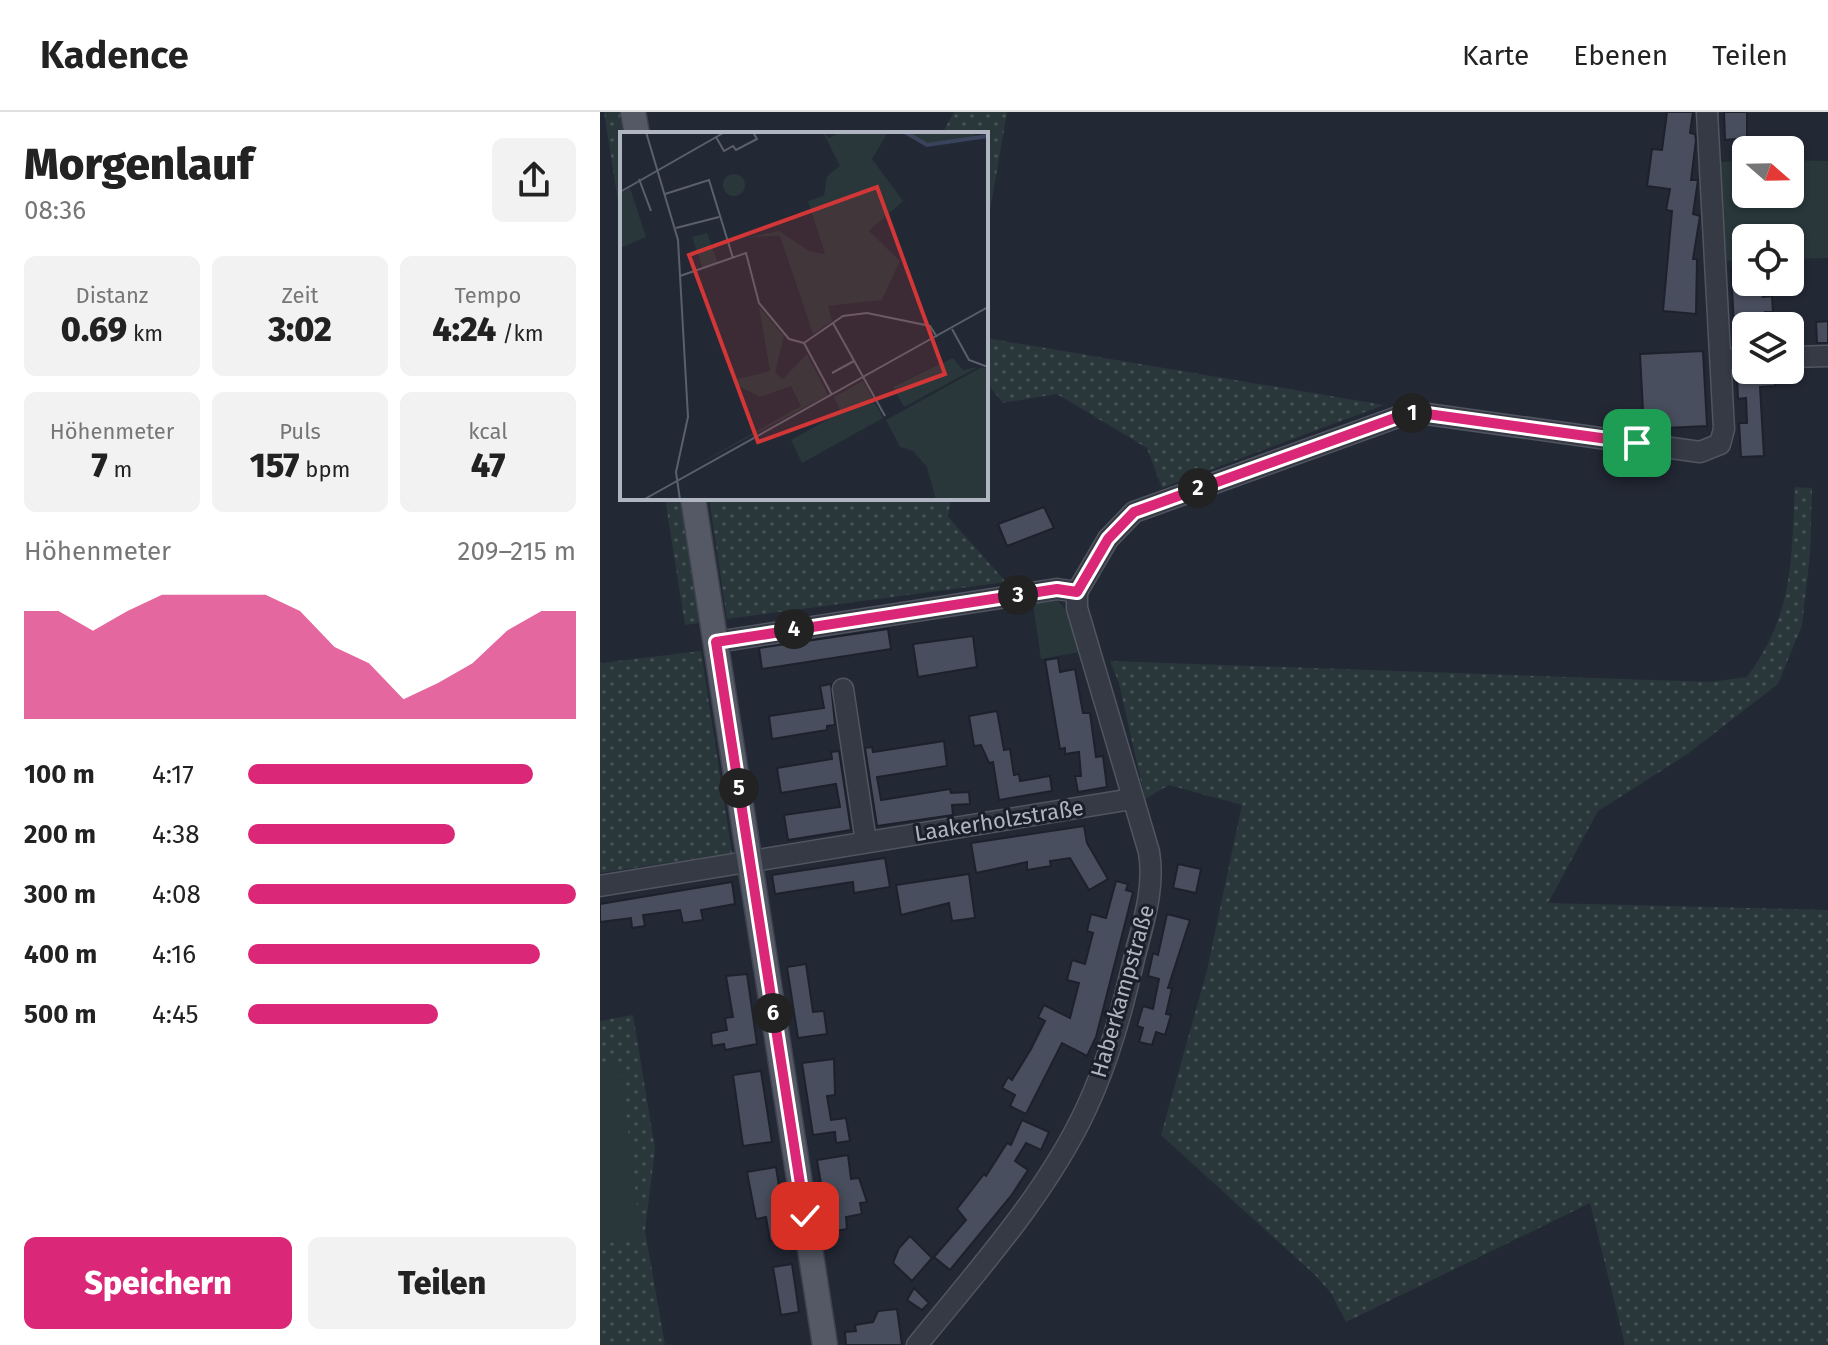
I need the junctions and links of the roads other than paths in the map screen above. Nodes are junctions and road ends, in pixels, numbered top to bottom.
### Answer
1 (633, 112) edge
2 (1707, 112) edge
3 (637, 132) edge
4 (1828, 356) edge
5 (1804, 357) edge
6 (1732, 359) edge
7 (1721, 360) junction
8 (693, 500) edge
9 (1077, 592) junction
10 (716, 642) junction
11 (843, 689) dead end
12 (1132, 799) junction
13 (866, 842) junction
14 (750, 861) junction
15 (600, 886) edge
16 (825, 1345) edge
17 (917, 1345) edge

1 - 3 main road
2 - 7 street
4 - 5 street
6 - 7 street
7 - 9 street
8 - 10 main road
9 - 10 street
9 - 12 street, Haberkampstraße
10 - 14 main road
11 - 13 street
12 - 13 street, Laakerholzstraße
12 - 17 street, Haberkampstraße
13 - 14 street, Laakerholzstraße
14 - 15 street, Laakerholzstraße
14 - 16 main road

